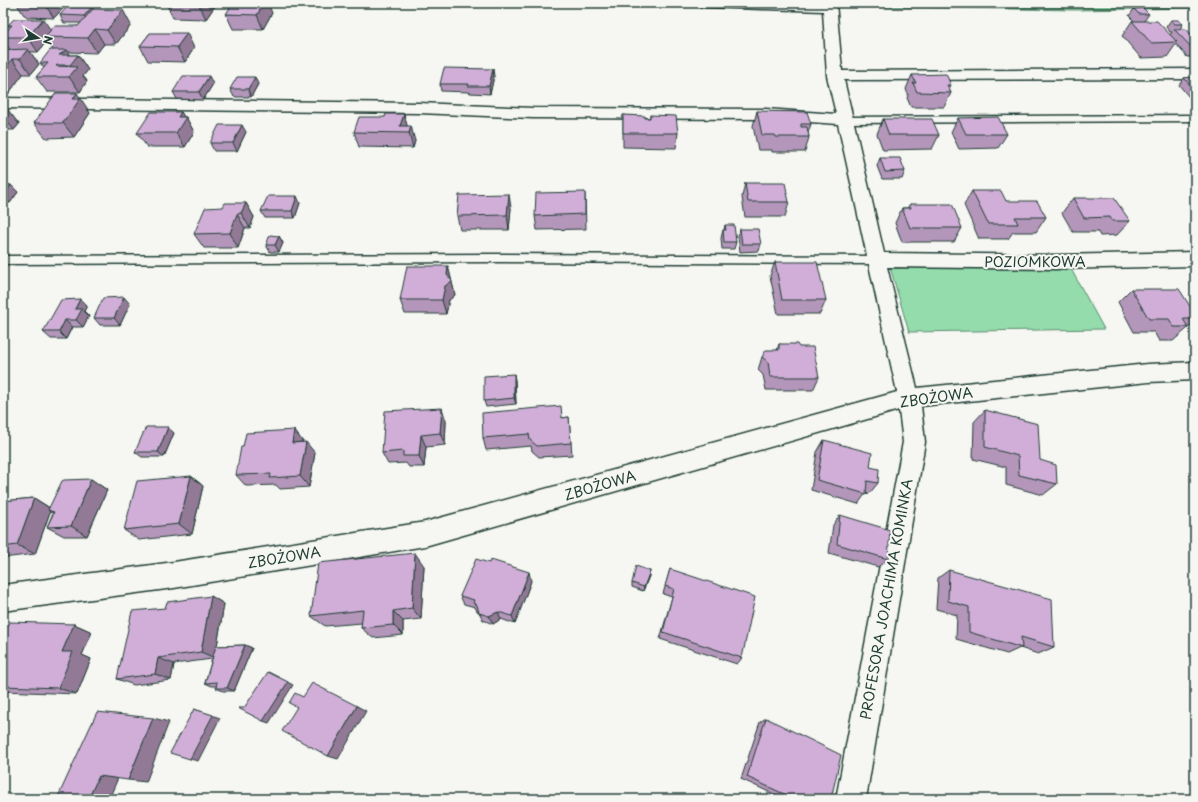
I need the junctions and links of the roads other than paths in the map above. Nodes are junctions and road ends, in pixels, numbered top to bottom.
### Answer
1 (705, 3) edge
2 (829, 5) edge
3 (1195, 74) edge
4 (835, 76) junction
5 (3, 103) edge
6 (1195, 118) edge
7 (844, 120) junction
8 (1195, 258) edge
9 (3, 260) edge
10 (876, 260) junction
11 (1195, 370) edge
12 (909, 398) junction
13 (3, 598) edge
14 (851, 799) edge

1 - 2 street
2 - 4 street
3 - 4 street
4 - 7 street
5 - 7 street
6 - 7 lane
7 - 10 street
8 - 10 street, POZIOMKOWA
9 - 10 lane
10 - 12 street
11 - 12 street, ZBOŻOWA
12 - 13 street, ZBOŻOWA
12 - 14 street, PROFESORA JOACHIMA KOMINKA

